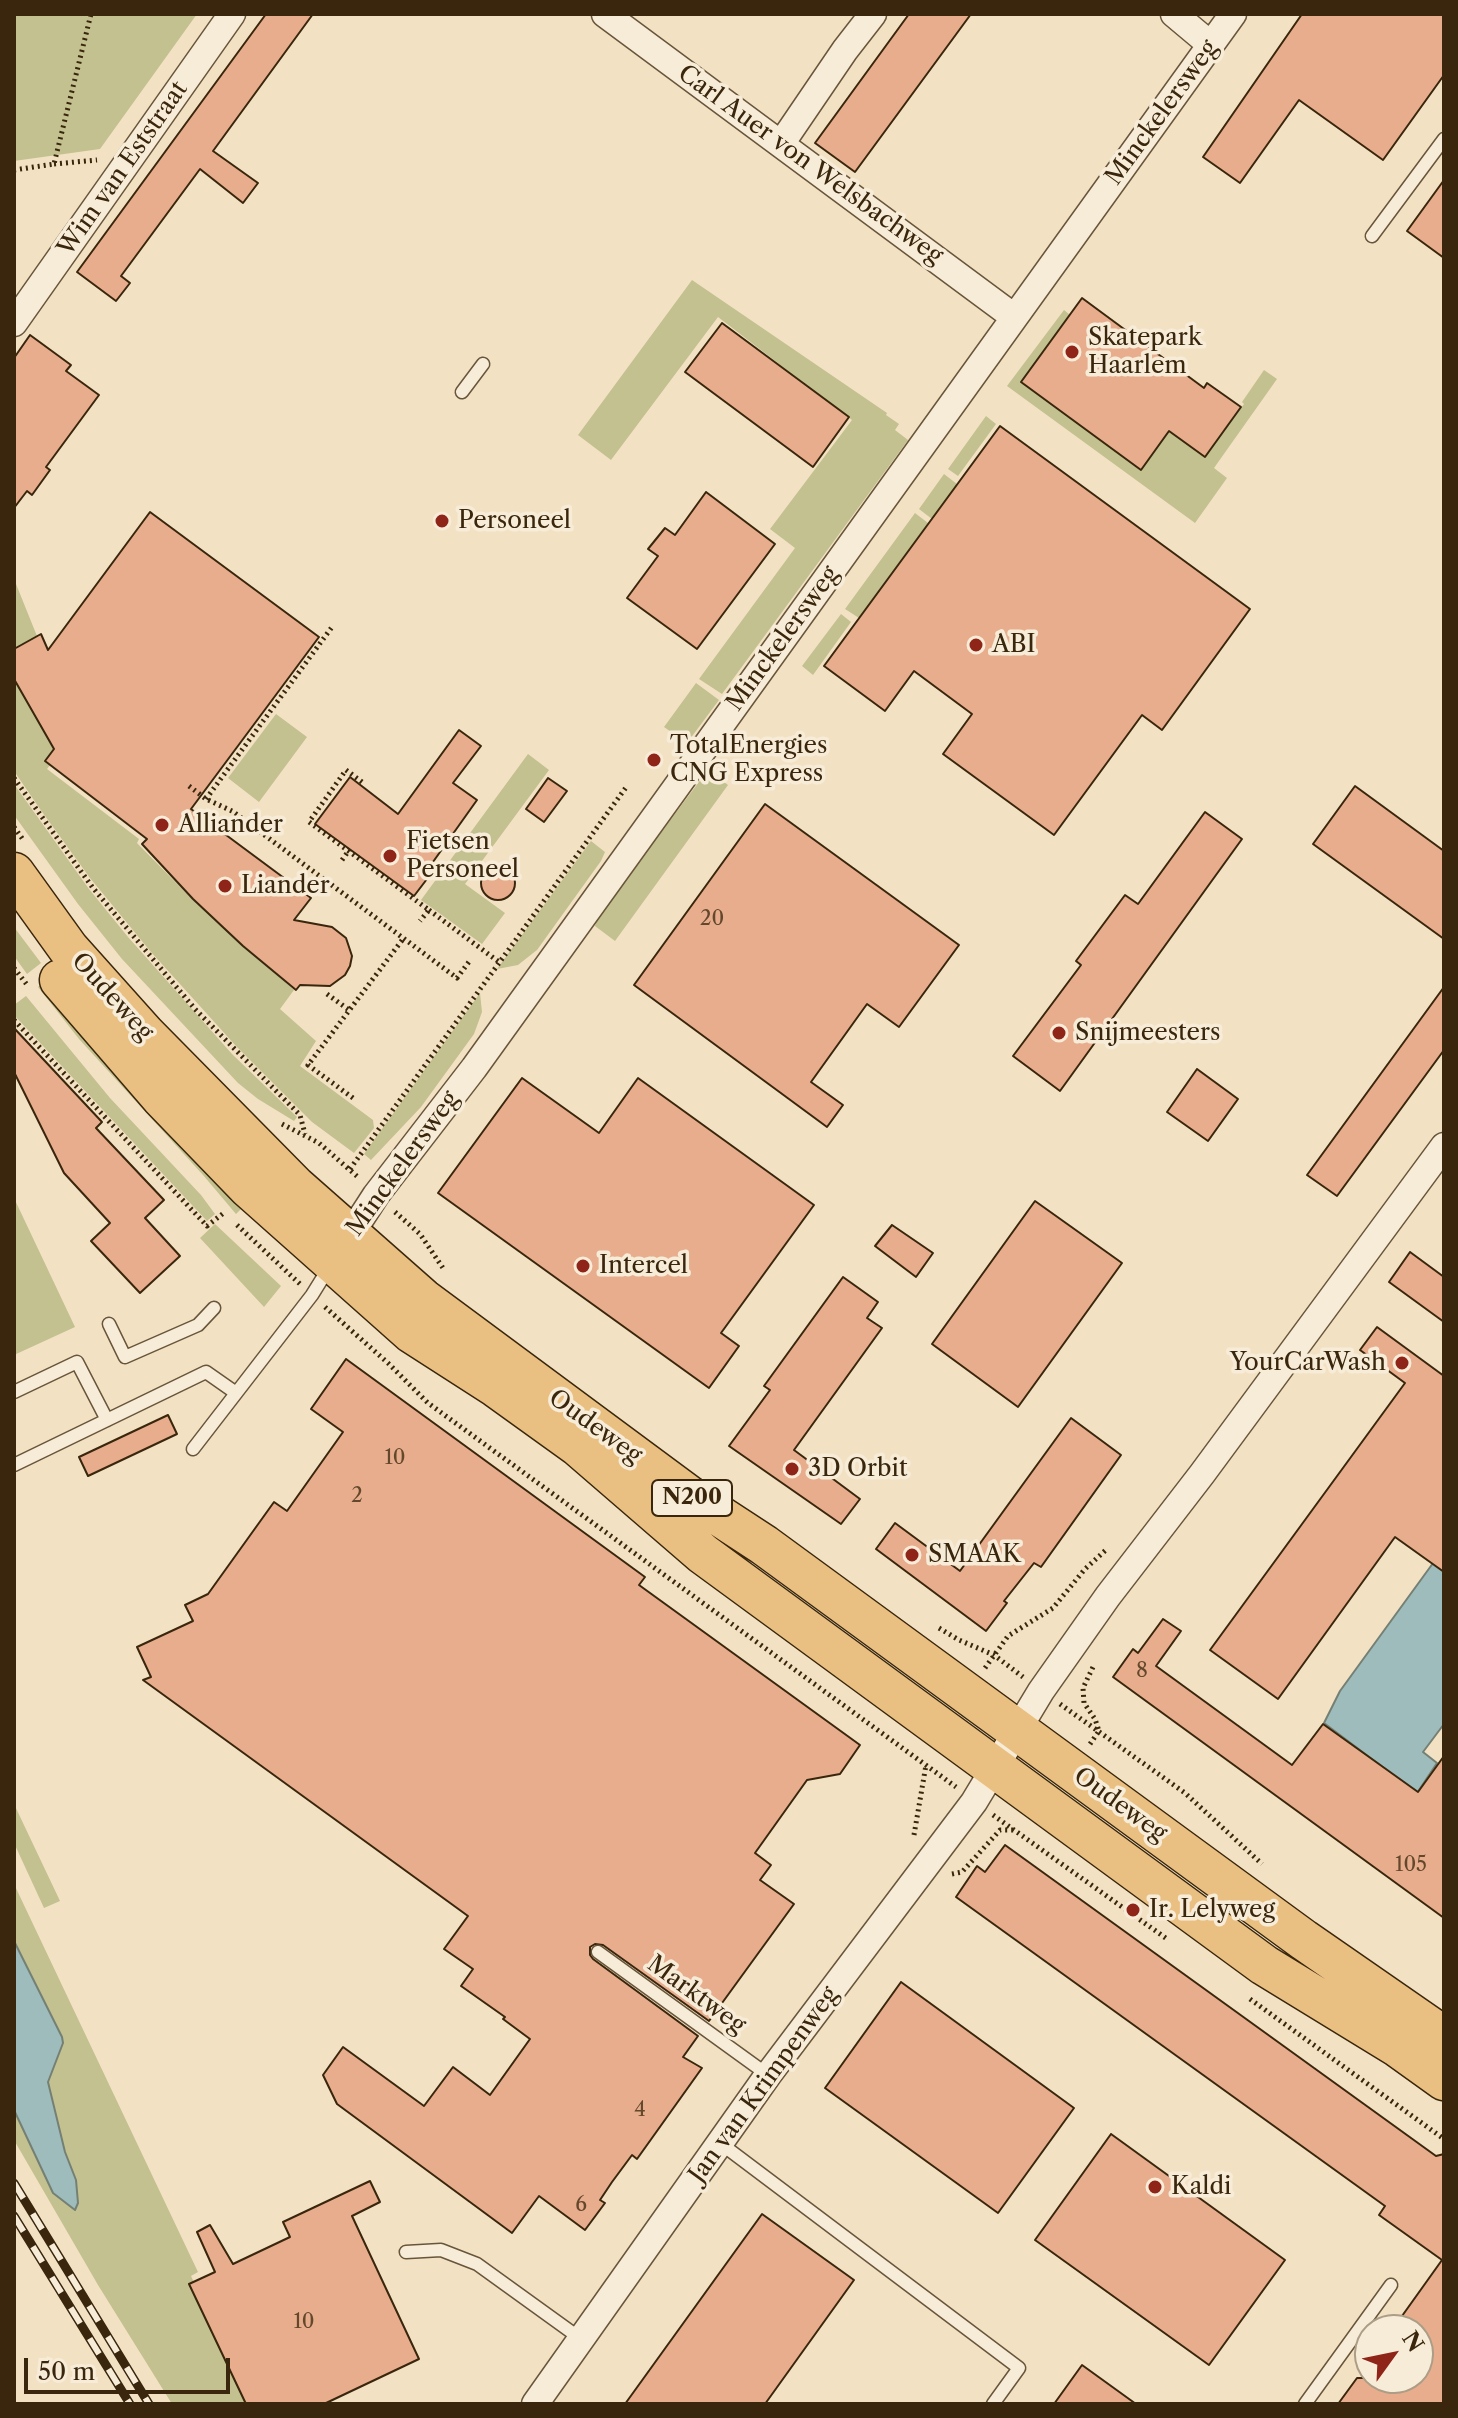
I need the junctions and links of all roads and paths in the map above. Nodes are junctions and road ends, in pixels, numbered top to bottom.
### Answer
1 (91, 14) edge
2 (232, 14) edge
3 (605, 14) edge
4 (873, 14) edge
5 (1174, 14) edge
6 (1233, 14) edge
7 (1211, 45) junction
8 (1444, 139) edge
9 (781, 144) junction
10 (130, 156) junction
11 (54, 164) junction
12 (14, 170) edge
13 (1372, 236) dead end
14 (15, 314) edge
15 (1014, 317) junction
16 (483, 364) dead end
17 (462, 392) dead end
18 (332, 627) dead end
19 (14, 778) edge
20 (362, 782) dead end
21 (189, 786) dead end
22 (627, 786) dead end
23 (206, 799) junction
24 (349, 850) junction
25 (342, 860) dead end
26 (14, 873) edge
27 (429, 910) junction
28 (14, 919) edge
29 (420, 921) dead end
30 (403, 939) junction
31 (471, 959) dead end
32 (499, 962) junction
33 (327, 994) dead end
34 (349, 1010) junction
35 (14, 1020) edge
36 (353, 1098) dead end
37 (1444, 1146) edge
38 (350, 1169) junction
39 (376, 1195) junction
40 (225, 1212) dead end
41 (331, 1265) junction
42 (452, 1280) dead end
43 (214, 1308) dead end
44 (109, 1324) dead end
45 (14, 1392) edge
46 (236, 1393) junction
47 (107, 1420) junction
48 (193, 1449) dead end
49 (14, 1465) edge
50 (1117, 1541) dead end
51 (936, 1626) dead end
52 (994, 1655) junction
53 (1097, 1660) dead end
54 (1041, 1691) junction
55 (1017, 1730) junction
56 (1099, 1731) junction
57 (926, 1765) junction
58 (994, 1767) junction
59 (974, 1802) junction
60 (1016, 1831) dead end
61 (1268, 1870) dead end
62 (912, 1884) junction
63 (598, 1952) dead end
64 (1444, 2037) edge
65 (768, 2075) junction
66 (1444, 2080) edge
67 (720, 2143) junction
68 (406, 2252) dead end
69 (1391, 2285) dead end
70 (581, 2339) junction
71 (535, 2404) edge
72 (993, 2404) edge
73 (1305, 2404) edge

1 - 11 path
2 - 10 street, Wim van Eststraat
3 - 9 street, Carl Auer von Welsbachweg
4 - 9 street
5 - 7 street
6 - 7 street, Minckelersweg
7 - 15 street, Minckelersweg
8 - 13 lane
9 - 15 street, Carl Auer von Welsbachweg
10 - 11 path
10 - 14 street, Wim van Eststraat
11 - 12 path
15 - 39 street, Minckelersweg
16 - 17 lane
18 - 23 path
19 - 38 path
20 - 24 path
21 - 23 path
22 - 32 path
23 - 30 path
24 - 25 path
24 - 27 path
26 - 41 main road, Oudeweg / N200
27 - 29 path
27 - 32 path
28 - 41 main road, Oudeweg / N200
30 - 31 path
30 - 34 path
32 - 38 path
33 - 34 path
34 - 36 path
35 - 40 path
37 - 54 street, Jan van Krimpenweg
38 - 39 path
39 - 41 street, Minckelersweg
39 - 42 path
41 - 46 lane
41 - 55 main road, Oudeweg / N200
41 - 57 path
41 - 58 main road, Oudeweg / N200
43 - 44 lane
45 - 47 lane
46 - 47 lane
46 - 48 lane
47 - 49 lane
50 - 52 path
51 - 52 path
52 - 54 path
53 - 56 path
54 - 55 street, Jan van Krimpenweg
54 - 56 path
55 - 58 street, Jan van Krimpenweg
55 - 64 main road, Oudeweg / N200
56 - 61 path
57 - 59 path
57 - 62 path
58 - 59 street, Jan van Krimpenweg
58 - 66 main road, Oudeweg / N200
59 - 60 path
59 - 62 street, Jan van Krimpenweg
62 - 65 street, Jan van Krimpenweg
63 - 65 lane, Marktweg
65 - 67 street, Jan van Krimpenweg
67 - 70 street, Jan van Krimpenweg
67 - 72 lane
68 - 70 lane
69 - 73 lane
70 - 71 street, Jan van Krimpenweg

